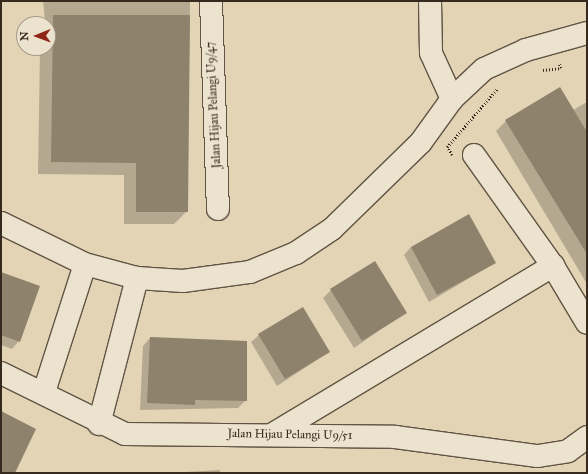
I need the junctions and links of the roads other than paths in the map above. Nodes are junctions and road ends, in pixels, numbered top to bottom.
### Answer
1 (211, 1) edge
2 (430, 1) edge
3 (587, 33) edge
4 (452, 99) junction
5 (474, 155) road end
6 (218, 209) dead end
7 (1, 224) edge
8 (85, 264) junction
9 (553, 266) junction
10 (137, 278) junction
11 (587, 322) edge
12 (1, 373) edge
13 (44, 392) junction
14 (99, 424) junction
15 (273, 434) junction
16 (587, 437) edge

1 - 6 street, Jalan Hijau Pelangi U9/47
2 - 4 street
3 - 4 street
4 - 10 street
5 - 9 street
7 - 8 street
8 - 10 street
8 - 13 street
9 - 11 street
9 - 15 street
10 - 14 street
12 - 13 street, Jalan Hijau Pelangi U9/51
13 - 14 street, Jalan Hijau Pelangi U9/51
14 - 15 street, Jalan Hijau Pelangi U9/51
15 - 16 street, Jalan Hijau Pelangi U9/51

